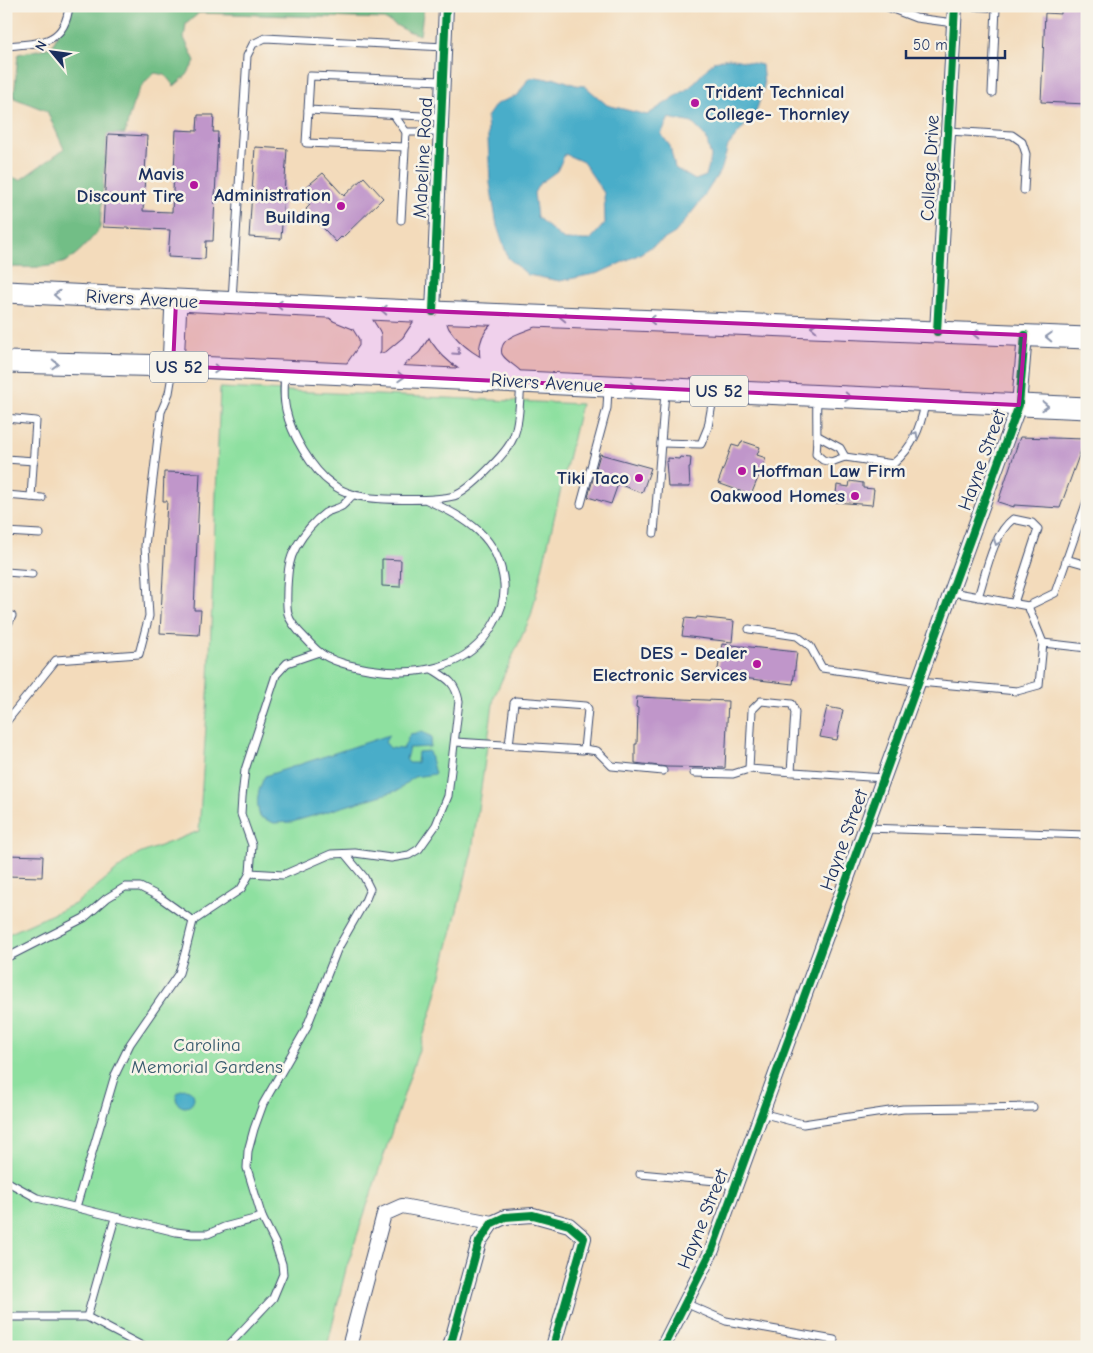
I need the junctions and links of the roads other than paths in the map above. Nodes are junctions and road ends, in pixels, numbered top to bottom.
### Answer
1 (69, 6) edge
2 (446, 6) edge
3 (885, 6) edge
4 (956, 6) edge
5 (971, 6) edge
6 (980, 7) edge
7 (955, 23) junction
8 (6, 46) edge
9 (444, 47) junction
10 (443, 81) junction
11 (992, 93) dead end
12 (308, 110) junction
13 (394, 115) junction
14 (442, 117) junction
15 (948, 131) junction
16 (406, 132) junction
17 (441, 132) junction
18 (405, 147) junction
19 (1024, 190) dead end
20 (401, 220) dead end
21 (6, 292) edge
22 (176, 301) junction
23 (232, 303) junction
24 (328, 307) junction
25 (433, 312) junction
26 (533, 316) junction
27 (937, 332) junction
28 (1025, 336) junction
29 (1087, 338) edge
30 (6, 362) edge
31 (173, 366) junction
32 (285, 372) junction
33 (352, 375) junction
34 (514, 382) junction
35 (608, 386) junction
36 (665, 389) junction
37 (714, 391) junction
38 (817, 396) junction
39 (926, 401) junction
40 (1019, 405) junction
41 (1087, 408) edge
42 (6, 418) edge
43 (818, 436) junction
44 (661, 443) junction
45 (845, 457) junction
46 (6, 459) edge
47 (34, 461) junction
48 (6, 495) edge
49 (353, 495) junction
50 (31, 497) junction
51 (42, 498) dead end
52 (427, 500) junction
53 (1087, 501) edge
54 (581, 504) dead end
55 (6, 532) edge
56 (654, 533) dead end
57 (40, 534) dead end
58 (1066, 559) junction
59 (1087, 565) edge
60 (6, 572) edge
61 (32, 574) dead end
62 (952, 592) junction
63 (978, 597) junction
64 (1014, 603) junction
65 (1028, 606) junction
66 (6, 615) edge
67 (6, 628) edge
68 (749, 629) dead end
69 (1043, 643) junction
70 (1087, 648) edge
71 (319, 652) junction
72 (432, 669) junction
73 (919, 682) junction
74 (6, 722) edge
75 (455, 742) junction
76 (509, 745) junction
77 (584, 748) junction
78 (749, 769) junction
79 (663, 771) dead end
80 (791, 772) junction
81 (694, 773) dead end
82 (884, 778) junction
83 (866, 828) junction
84 (1087, 835) edge
85 (345, 854) junction
86 (250, 873) junction
87 (193, 921) junction
88 (6, 958) edge
89 (1033, 1107) dead end
90 (761, 1113) junction
91 (640, 1174) dead end
92 (6, 1181) edge
93 (735, 1187) junction
94 (76, 1207) junction
95 (262, 1217) junction
96 (114, 1218) junction
97 (492, 1223) junction
98 (685, 1303) junction
99 (6, 1317) edge
100 (87, 1317) junction
101 (834, 1340) dead end
102 (144, 1347) edge
103 (227, 1347) edge
104 (350, 1347) edge
105 (450, 1347) edge
106 (553, 1347) edge
107 (663, 1347) edge

1 - 8 lane
2 - 9 street, Mabeline Road
3 - 7 lane
4 - 7 street, College Drive
5 - 6 lane
6 - 11 lane
7 - 15 street, College Drive
9 - 10 street, Mabeline Road
9 - 23 lane
10 - 12 lane
10 - 14 street, Mabeline Road
12 - 13 lane
12 - 18 lane
13 - 14 lane
13 - 16 lane
14 - 17 street, Mabeline Road
15 - 19 lane
15 - 27 street, College Drive
16 - 17 lane
16 - 18 lane
17 - 25 street, Mabeline Road
18 - 20 lane
22 -> 21 main road, Rivers Avenue
22 - 23 main road, Rivers Avenue
22 - 31 main road
24 -> 23 main road, Rivers Avenue
25 -> 24 main road, Rivers Avenue
24 - 33 main road
25 - 26 main road, Rivers Avenue
25 - 33 main road
25 -> 34 main road
27 -> 26 main road, Rivers Avenue
26 - 34 main road
28 -> 27 main road, Rivers Avenue
29 -> 28 main road, Rivers Avenue
28 - 40 street, Hayne Street
30 -> 31 main road, Rivers Avenue / US 52
31 -> 32 main road, Rivers Avenue / US 52
31 - 74 lane
32 - 33 main road, Rivers Avenue / US 52
32 - 49 lane
33 -> 34 main road, Rivers Avenue / US 52
34 - 35 main road, Rivers Avenue / US 52
34 - 52 lane
35 -> 36 main road, Rivers Avenue / US 52
35 - 54 lane
36 - 37 main road, Rivers Avenue / US 52
36 - 44 lane
37 - 38 main road, Rivers Avenue / US 52
37 - 44 lane
38 -> 39 main road, Rivers Avenue / US 52
38 - 43 lane
39 - 40 main road, Rivers Avenue / US 52
45 -> 39 lane
40 -> 41 main road, Rivers Avenue / US 52
40 - 62 street, Hayne Street
42 - 47 lane
43 - 45 lane
43 - 45 lane
44 - 56 lane
46 - 47 lane
47 - 50 lane
48 - 50 lane
49 - 52 lane
49 - 71 lane
50 - 51 lane
52 - 72 lane
53 - 58 lane
55 - 57 lane
58 - 59 lane
58 - 65 lane
60 - 61 lane
62 - 63 lane
62 - 73 street, Hayne Street
63 - 64 lane
64 -> 63 lane
64 - 65 lane
65 - 69 lane
66 - 67 lane
68 - 73 lane
69 - 70 lane
69 - 73 lane
71 - 72 lane
71 - 86 lane
72 - 75 lane
73 - 82 street, Hayne Street
75 - 76 lane
75 - 85 lane
76 - 77 lane
76 - 77 lane
77 - 79 lane
78 - 80 lane
78 - 80 lane
78 - 81 lane
80 - 82 lane
82 - 83 street, Hayne Street
83 - 84 lane
83 - 90 street, Hayne Street
85 - 86 lane
85 - 95 lane
86 - 87 lane
87 - 88 lane
87 - 94 lane
89 - 90 lane
90 - 93 street, Hayne Street
91 - 93 lane
92 - 94 lane
93 - 98 street, Hayne Street
94 - 96 lane
95 - 96 lane
95 - 103 lane
96 - 100 lane
97 - 104 street
97 - 105 street
97 - 106 street
98 - 101 lane
98 - 107 street, Hayne Street
99 - 100 lane
100 - 102 lane

